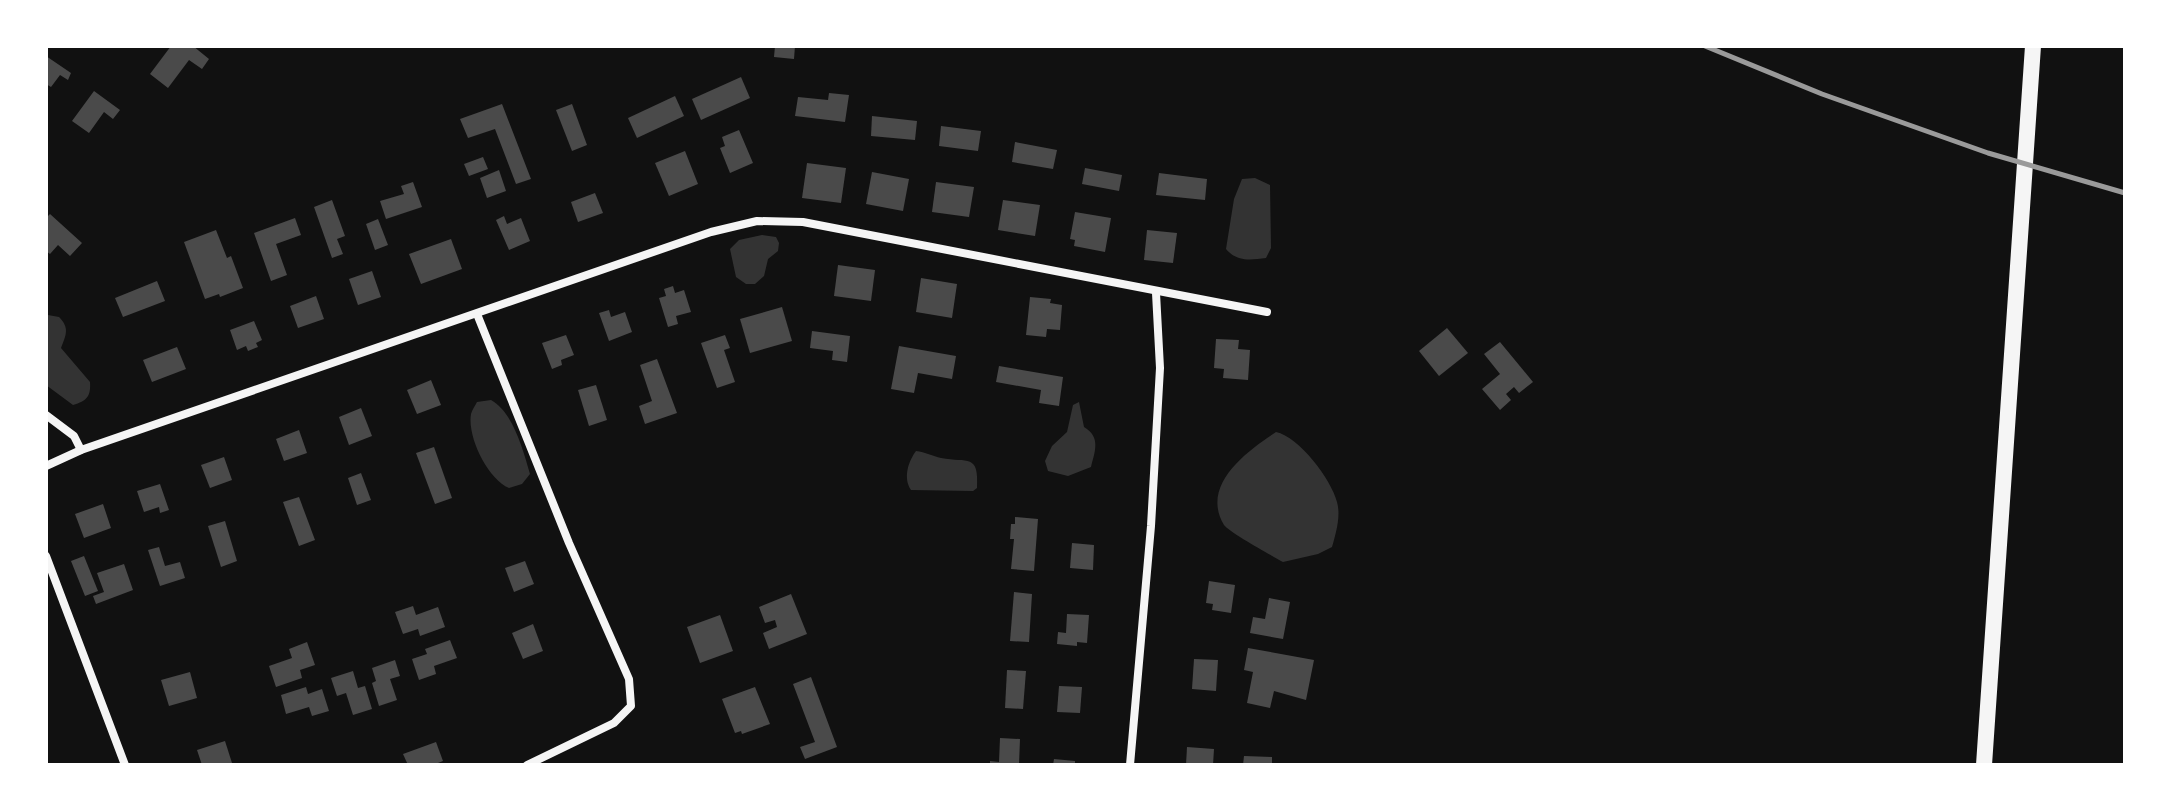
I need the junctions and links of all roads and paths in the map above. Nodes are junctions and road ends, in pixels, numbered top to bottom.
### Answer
1 (2033, 46) edge
2 (1156, 293) junction
3 (1267, 312) dead end
4 (477, 314) junction
5 (46, 415) edge
6 (81, 450) junction
7 (46, 466) edge
8 (46, 556) edge
9 (125, 765) edge
10 (527, 765) edge
11 (1130, 765) edge
12 (1984, 765) edge

1 - 12 main road
2 - 3 street
2 - 4 street
2 - 11 street
4 - 6 street
4 - 10 street
5 - 6 street
6 - 7 street
8 - 9 street

